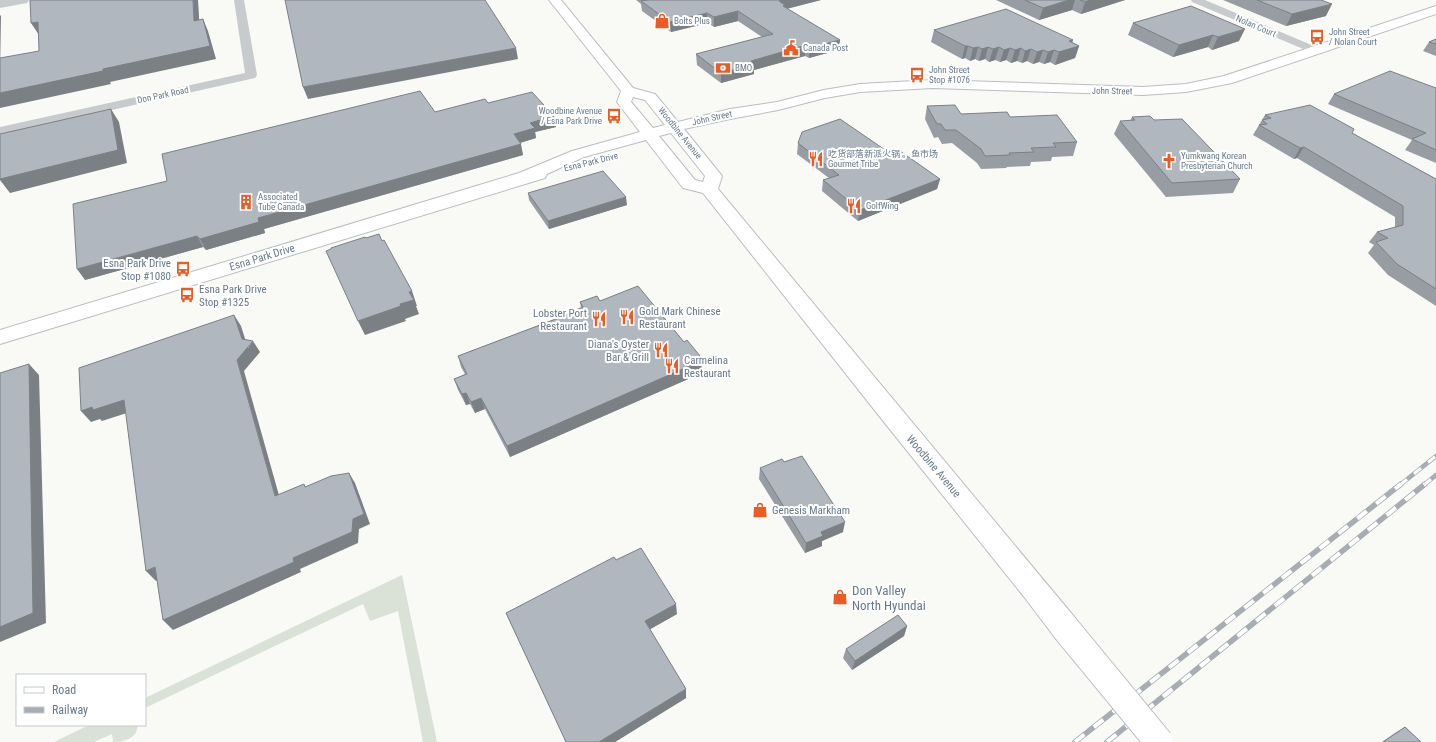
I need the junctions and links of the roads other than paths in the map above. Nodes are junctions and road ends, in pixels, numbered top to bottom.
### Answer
1 (23, 0) edge
2 (239, 0) edge
3 (555, 0) edge
4 (1196, 0) edge
5 (0, 4) edge
6 (1436, 10) edge
7 (1316, 51) junction
8 (628, 91) junction
9 (0, 131) edge
10 (678, 132) junction
11 (652, 139) junction
12 (709, 190) junction
13 (0, 337) edge
14 (1159, 742) edge

1 - 5 street
2 - 9 street, Don Park Road
3 - 8 main road
4 - 7 street, Nolan Court
6 - 7 main road, John Street
7 - 10 main road, John Street
8 - 10 main road, Woodbine Avenue
8 - 11 main road
10 - 11 main road, John Street
10 - 12 main road, Woodbine Avenue
11 - 12 main road
11 - 13 main road, Esna Park Drive
12 - 14 main road, Woodbine Avenue, bridge

